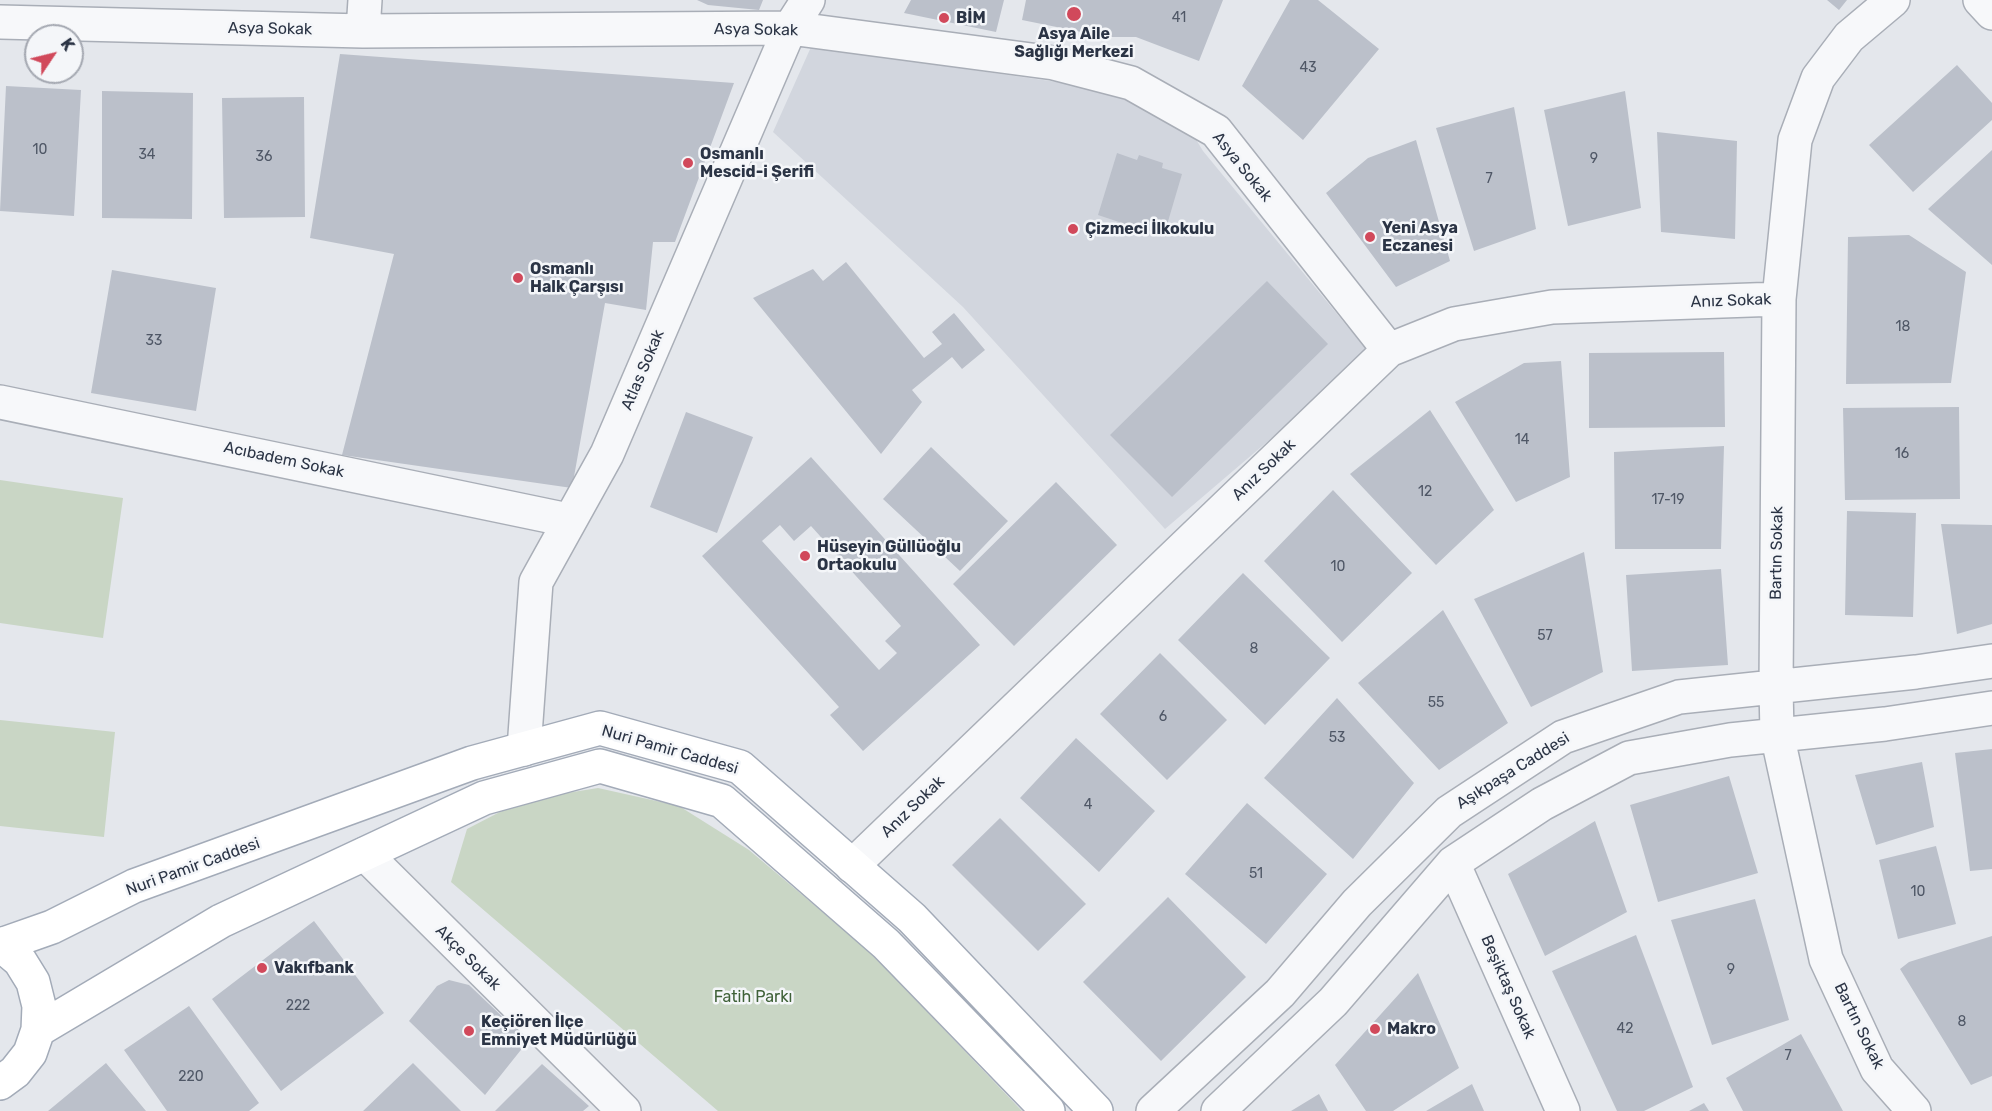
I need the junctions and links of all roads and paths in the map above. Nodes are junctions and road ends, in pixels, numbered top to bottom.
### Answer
1 (808, 0) edge
2 (1893, 0) edge
3 (1980, 0) edge
4 (1992, 14) edge
5 (364, 16) edge
6 (0, 22) edge
7 (790, 28) junction
8 (1779, 299) junction
9 (1389, 350) junction
10 (0, 402) edge
11 (568, 520) junction
12 (1992, 661) edge
13 (1776, 687) junction
14 (1992, 708) edge
15 (1777, 734) junction
16 (524, 749) junction
17 (364, 854) junction
18 (1453, 863) junction
19 (852, 866) junction
20 (1, 944) edge
21 (38, 1030) junction
22 (0, 1083) edge
23 (624, 1111) edge
24 (1048, 1111) edge
25 (1096, 1111) edge
26 (1153, 1111) edge
27 (1218, 1111) edge
28 (1563, 1111) edge
29 (1914, 1111) edge

1 - 7 street, Atlas Sokak
2 - 8 street, Bartın Sokak
3 - 4 street
5 - 6 street, Asya Sokak
5 - 7 street, Asya Sokak
7 - 9 street, Asya Sokak
7 - 11 street, Atlas Sokak
8 - 9 street, Anız Sokak
8 - 13 street, Bartın Sokak
9 - 19 street, Anız Sokak
10 - 11 street, Acıbadem Sokak
11 - 16 street, Atlas Sokak
12 - 13 street, Aşıkpaşa Caddesi
13 - 15 street, Bartın Sokak
13 - 26 street, Aşıkpaşa Caddesi
14 - 15 street
15 - 18 street
15 - 29 street, Bartın Sokak
16 - 19 main road, Nuri Pamir Caddesi
16 - 20 main road, Nuri Pamir Caddesi
17 - 21 main road
17 - 23 street, Akçe Sokak
17 - 24 main road
18 - 27 street
18 - 28 street, Beşiktaş Sokak
19 - 25 main road, Nuri Pamir Caddesi
20 - 21 main road
21 - 22 main road

